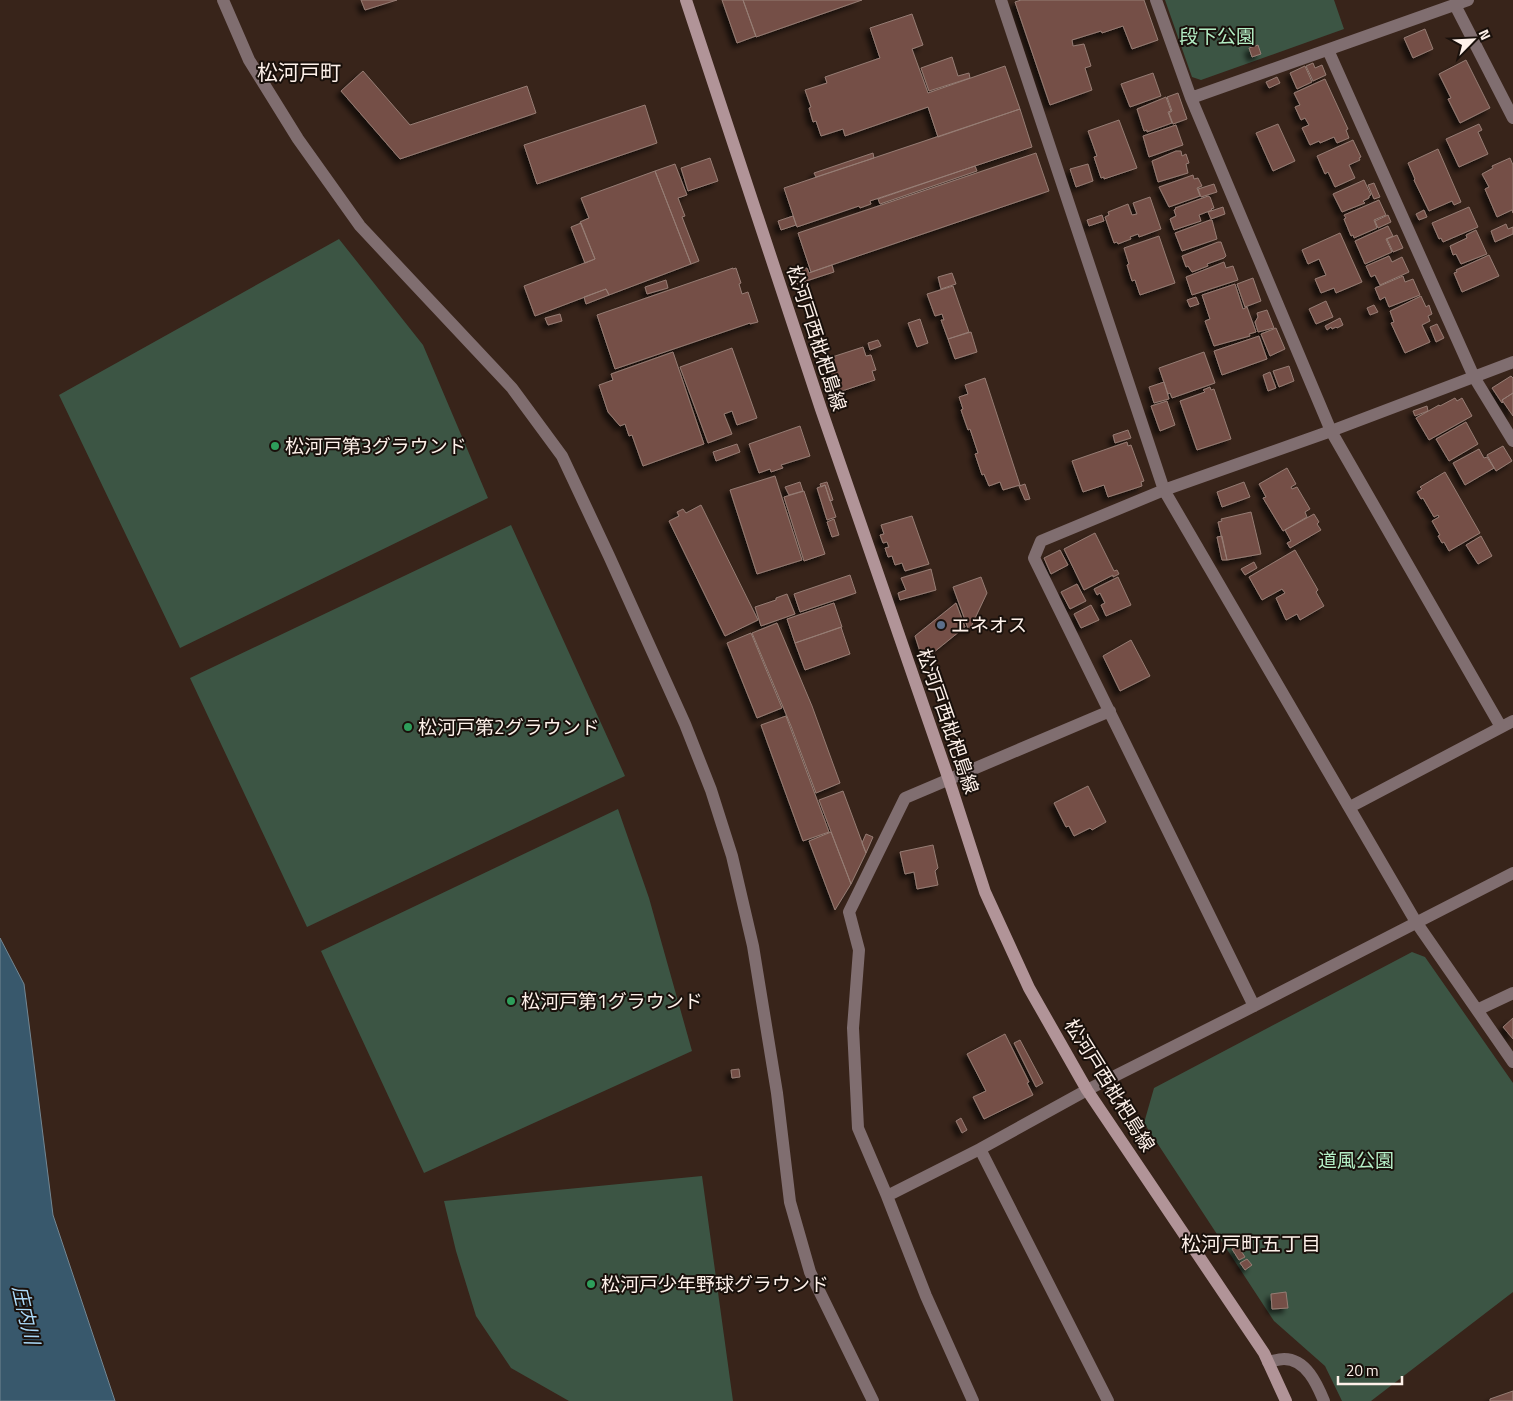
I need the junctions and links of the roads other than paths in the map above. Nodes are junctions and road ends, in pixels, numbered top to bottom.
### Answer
1 (223, 0) edge
2 (686, 0) edge
3 (1002, 0) edge
4 (1156, 0) edge
5 (1468, 0) edge
6 (1455, 5) junction
7 (1328, 50) junction
8 (1191, 98) junction
9 (1513, 118) edge
10 (1513, 362) edge
11 (1474, 377) junction
12 (1331, 431) junction
13 (1513, 441) edge
14 (1164, 490) junction
15 (1110, 712) junction
16 (1507, 724) edge
17 (949, 780) junction
18 (1350, 807) junction
19 (1513, 873) edge
20 (1416, 922) junction
21 (1513, 993) edge
22 (1254, 1006) junction
23 (1477, 1010) junction
24 (1513, 1062) edge
25 (1086, 1090) junction
26 (980, 1149) junction
27 (887, 1196) junction
28 (1268, 1362) junction
29 (873, 1401) edge
30 (972, 1401) edge
31 (1108, 1401) edge
32 (1286, 1401) edge
33 (1324, 1401) edge

1 - 29 street
2 - 17 main road, 松河戸西枇杷島線
3 - 14 street
4 - 8 street
5 - 6 street
6 - 7 street
6 - 9 street
7 - 8 street
7 - 11 street
8 - 12 street
10 - 11 street
11 - 12 street
11 - 13 street
12 - 14 street
12 - 16 street
14 - 15 street
14 - 18 street
15 - 17 street
15 - 22 street
16 - 18 street
17 - 25 main road, 松河戸西枇杷島線
17 - 27 street
18 - 20 street
19 - 20 street
20 - 22 street
20 - 23 street
21 - 23 street
22 - 25 street
23 - 24 street
25 - 26 street
25 - 28 main road, 松河戸西枇杷島線
26 - 27 street
26 - 31 street
27 - 30 street
28 - 32 main road, 松河戸西枇杷島線
28 - 33 street

